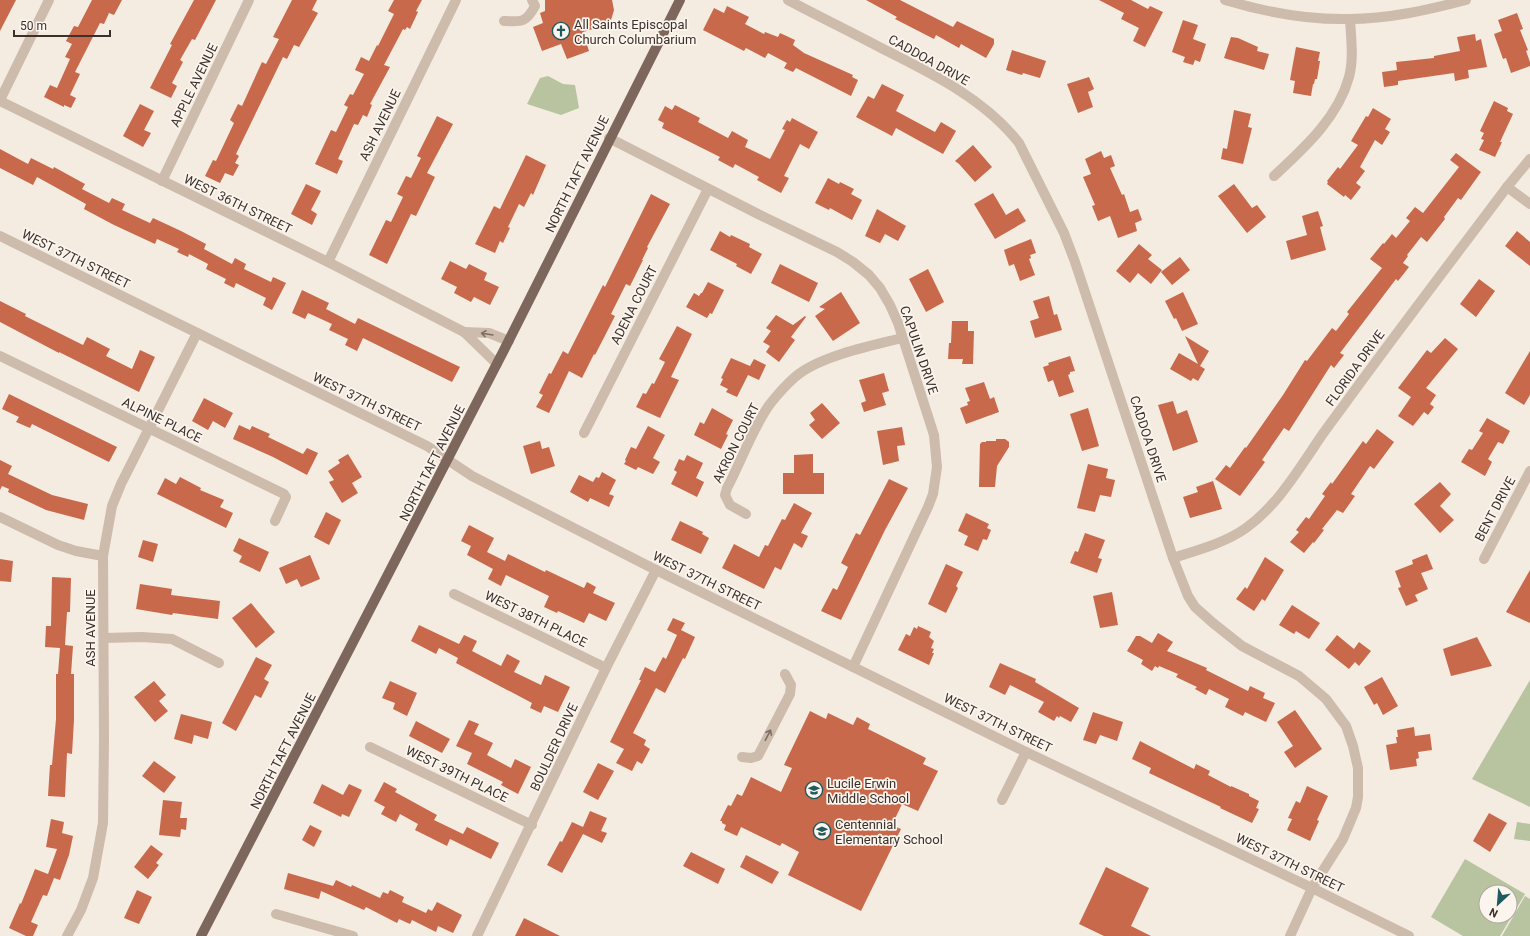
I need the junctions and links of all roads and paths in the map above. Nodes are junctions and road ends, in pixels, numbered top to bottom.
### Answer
1 (49, 0) edge
2 (249, 0) edge
3 (456, 0) edge
4 (532, 0) edge
5 (680, 0) edge
6 (788, 0) edge
7 (1225, 0) edge
8 (1466, 0) edge
9 (1350, 19) junction
10 (504, 21) dead end
11 (0, 100) edge
12 (609, 138) junction
13 (1530, 159) edge
14 (1274, 176) dead end
15 (162, 181) junction
16 (1507, 187) junction
17 (708, 189) junction
18 (1530, 204) edge
19 (0, 236) edge
20 (328, 262) junction
21 (464, 332) junction
22 (197, 333) junction
23 (902, 338) junction
24 (509, 341) junction
25 (0, 356) edge
26 (497, 364) junction
27 (150, 429) junction
28 (584, 433) dead end
29 (448, 461) junction
30 (1530, 471) edge
31 (746, 514) dead end
32 (0, 517) edge
33 (275, 521) dead end
34 (103, 556) junction
35 (1174, 558) junction
36 (1484, 559) dead end
37 (656, 570) junction
38 (454, 594) dead end
39 (104, 638) junction
40 (219, 663) dead end
41 (853, 667) junction
42 (606, 668) junction
43 (785, 674) dead end
44 (370, 747) dead end
45 (1026, 752) junction
46 (742, 757) dead end
47 (1002, 800) dead end
48 (532, 825) junction
49 (1312, 888) junction
50 (276, 914) dead end
51 (67, 936) edge
52 (201, 936) edge
53 (353, 936) edge
54 (478, 936) edge
55 (1290, 936) edge
56 (1409, 936) edge

1 - 11 street
2 - 15 street, APPLE AVENUE
3 - 20 street, ASH AVENUE
4 - 10 street
5 - 12 main road, NORTH TAFT AVENUE
6 - 35 street, CADDOA DRIVE
7 - 9 street
8 - 9 street
9 - 14 street
11 - 15 street, WEST 36TH STREET
12 - 17 street, CAPULIN DRIVE
12 - 24 main road, NORTH TAFT AVENUE
13 - 16 street, FLORIDA DRIVE
15 - 20 street, WEST 36TH STREET
16 - 18 street
16 - 35 street, FLORIDA DRIVE
17 - 23 street, CAPULIN DRIVE
17 - 28 street, ADENA COURT
19 - 22 street, WEST 37TH STREET
20 - 21 street, WEST 36TH STREET
24 -> 21 street, WEST 36TH STREET
21 - 26 street, WEST 36TH STREET
22 - 27 street, ASH AVENUE
22 - 29 street, WEST 37TH STREET
23 - 31 street, AKRON COURT
23 - 41 street, CAPULIN DRIVE
24 - 26 main road, NORTH TAFT AVENUE
25 - 27 street, ALPINE PLACE
26 - 29 main road, NORTH TAFT AVENUE
27 - 33 street, ALPINE PLACE
27 - 34 street, ASH AVENUE
29 - 37 street, WEST 37TH STREET
29 - 52 main road, NORTH TAFT AVENUE
30 - 36 street, BENT DRIVE
32 - 34 street
34 - 39 street, ASH AVENUE
35 - 49 street, CADDOA DRIVE
37 - 41 street, WEST 37TH STREET
37 - 42 street, BOULDER DRIVE
38 - 42 street, WEST 38TH PLACE
39 - 40 street
39 - 51 street, ASH AVENUE
41 - 45 street, WEST 37TH STREET
42 - 48 street, BOULDER DRIVE
46 -> 43 street
44 - 48 street, WEST 39TH PLACE
45 - 47 street
45 - 49 street, WEST 37TH STREET
48 - 54 street, BOULDER DRIVE
49 - 55 street, CADDOA DRIVE
49 - 56 street, WEST 37TH STREET
50 - 53 street

